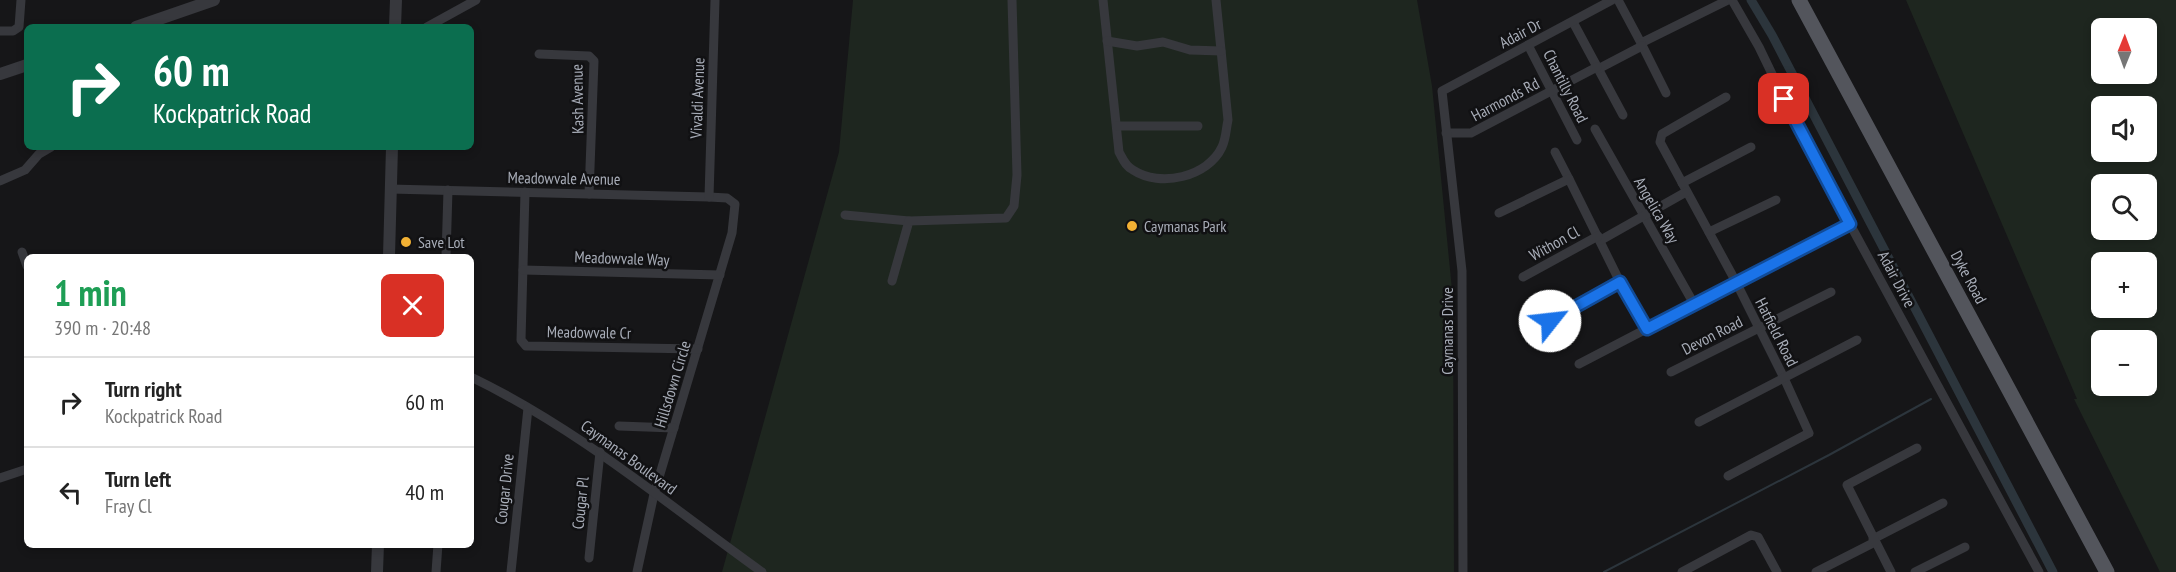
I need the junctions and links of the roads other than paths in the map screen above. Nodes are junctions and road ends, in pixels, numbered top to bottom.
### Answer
1 (21, 0) edge
2 (214, 0) edge
3 (396, 0) edge
4 (476, 0) edge
5 (715, 0) edge
6 (1012, 0) edge
7 (1103, 0) edge
8 (1216, 0) edge
9 (1612, 0) edge
10 (1618, 0) edge
11 (1730, 0) edge
12 (1799, 0) edge
13 (199, 2) edge
14 (1573, 22) junction
15 (144, 24) edge
16 (395, 24) edge
17 (432, 24) edge
18 (0, 31) edge
19 (1107, 41) junction
20 (1528, 45) junction
21 (1642, 45) junction
22 (1221, 51) junction
23 (539, 54) dead end
24 (24, 66) edge
25 (1597, 68) junction
26 (0, 74) edge
27 (1552, 91) junction
28 (1442, 92) joint
29 (1666, 93) dead end
30 (1726, 97) dead end
31 (1623, 115) dead end
32 (1116, 126) junction
33 (1198, 126) dead end
34 (1595, 129) dead end
35 (1446, 133) junction
36 (1577, 140) dead end
37 (1751, 147) dead end
38 (46, 150) edge
39 (392, 150) edge
40 (1555, 152) dead end
41 (1569, 179) junction
42 (0, 181) edge
43 (1684, 187) junction
44 (390, 189) junction
45 (448, 190) junction
46 (525, 192) junction
47 (589, 194) junction
48 (709, 197) junction
49 (1776, 200) dead end
50 (735, 204) joint
51 (1499, 213) dead end
52 (845, 214) dead end
53 (1643, 218) junction
54 (909, 221) junction
55 (1850, 224) junction
56 (1709, 232) junction
57 (1600, 238) junction
58 (22, 252) dead end
59 (389, 254) edge
60 (446, 254) edge
61 (24, 258) edge
62 (523, 270) junction
63 (720, 275) junction
64 (1523, 277) dead end
65 (892, 282) dead end
66 (1620, 282) junction
67 (1736, 282) junction
68 (1831, 292) dead end
69 (1694, 304) junction
70 (1550, 321) dead end
71 (1758, 328) junction
72 (1647, 329) junction
73 (1857, 340) dead end
74 (698, 349) junction
75 (1579, 364) dead end
76 (1671, 372) dead end
77 (1784, 378) junction
78 (474, 379) edge
79 (528, 408) junction
80 (1699, 422) dead end
81 (619, 426) dead end
82 (674, 428) junction
83 (1917, 448) dead end
84 (600, 452) junction
85 (24, 470) edge
86 (1728, 476) dead end
87 (0, 478) edge
88 (654, 494) junction
89 (1943, 503) dead end
90 (1874, 540) junction
91 (1965, 547) dead end
92 (378, 548) edge
93 (438, 548) edge
94 (589, 558) dead end
95 (2035, 571) edge
96 (377, 572) edge
97 (436, 572) edge
98 (511, 572) edge
99 (637, 572) edge
100 (762, 572) edge
101 (1463, 572) edge
102 (1682, 572) edge
103 (1777, 572) edge
104 (1816, 572) edge
105 (1891, 572) edge
106 (1916, 572) edge
107 (2107, 572) edge

1 - 18 street
2 - 13 street
3 - 16 street
4 - 17 street
5 - 48 street, Vivaldi Avenue
6 - 54 street
7 - 19 street
8 - 22 street
9 - 14 street, Adair Dr
10 - 21 street
11 - 21 street, Harmonds Rd
11 - 55 street, Adair Drive
12 - 107 main road, Dyke Road
13 - 15 street
14 - 20 street, Adair Dr
14 - 25 street
19 - 22 street
19 - 32 street
20 - 27 street, Chantilly Road
20 - 28 street, Adair Dr
21 - 25 street, Harmonds Rd
21 - 29 street
22 - 32 street
23 - 47 street, Kash Avenue
24 - 26 street
25 - 27 street, Harmonds Rd
25 - 31 street
27 - 35 street, Harmonds Rd
27 - 36 street, Chantilly Road
28 - 35 street, Caymanas Drive
30 - 43 street, Hatfield Road
32 - 33 street
34 - 53 street, Angelica Way
35 - 101 street, Caymanas Drive
37 - 43 street, Withon Cl
38 - 42 street
39 - 44 street
40 - 41 street
41 - 51 street
41 - 57 street
43 - 53 street, Withon Cl
43 - 56 street, Hatfield Road
44 - 45 street, Meadowvale Avenue
44 - 59 street
45 - 46 street, Meadowvale Avenue
45 - 60 street
46 - 47 street, Meadowvale Avenue
46 - 62 street, Meadowvale Cr
47 - 48 street, Meadowvale Avenue
48 - 50 street, Meadowvale Avenue
49 - 56 street
50 - 63 street, Hillsdown Circle
52 - 54 street
53 - 57 street, Withon Cl
53 - 69 street, Angelica Way
54 - 65 street
55 - 67 street
55 - 95 street, Adair Drive
56 - 67 street, Hatfield Road
57 - 64 street, Withon Cl
57 - 66 street
58 - 61 street
62 - 63 street, Meadowvale Way
62 - 74 street, Meadowvale Cr
63 - 74 street, Hillsdown Circle
66 - 70 street
66 - 72 street
67 - 69 street
67 - 71 street, Hatfield Road
68 - 71 street, Devon Road
69 - 72 street
71 - 76 street, Devon Road
71 - 77 street, Hatfield Road
72 - 75 street
73 - 77 street
74 - 82 street, Hillsdown Circle
77 - 80 street
77 - 86 street, Hatfield Road
78 - 79 street, Caymanas Boulevard
79 - 84 street, Caymanas Boulevard
79 - 98 street, Cougar Drive
81 - 82 street
82 - 88 street, Hillsdown Circle
83 - 90 street
84 - 88 street, Caymanas Boulevard
84 - 94 street, Cougar Pl
85 - 87 street
88 - 99 street, Hillsdown Circle
88 - 100 street, Caymanas Boulevard
89 - 90 street
90 - 104 street
90 - 105 street
91 - 106 street
92 - 96 street
93 - 97 street
102 - 103 street

